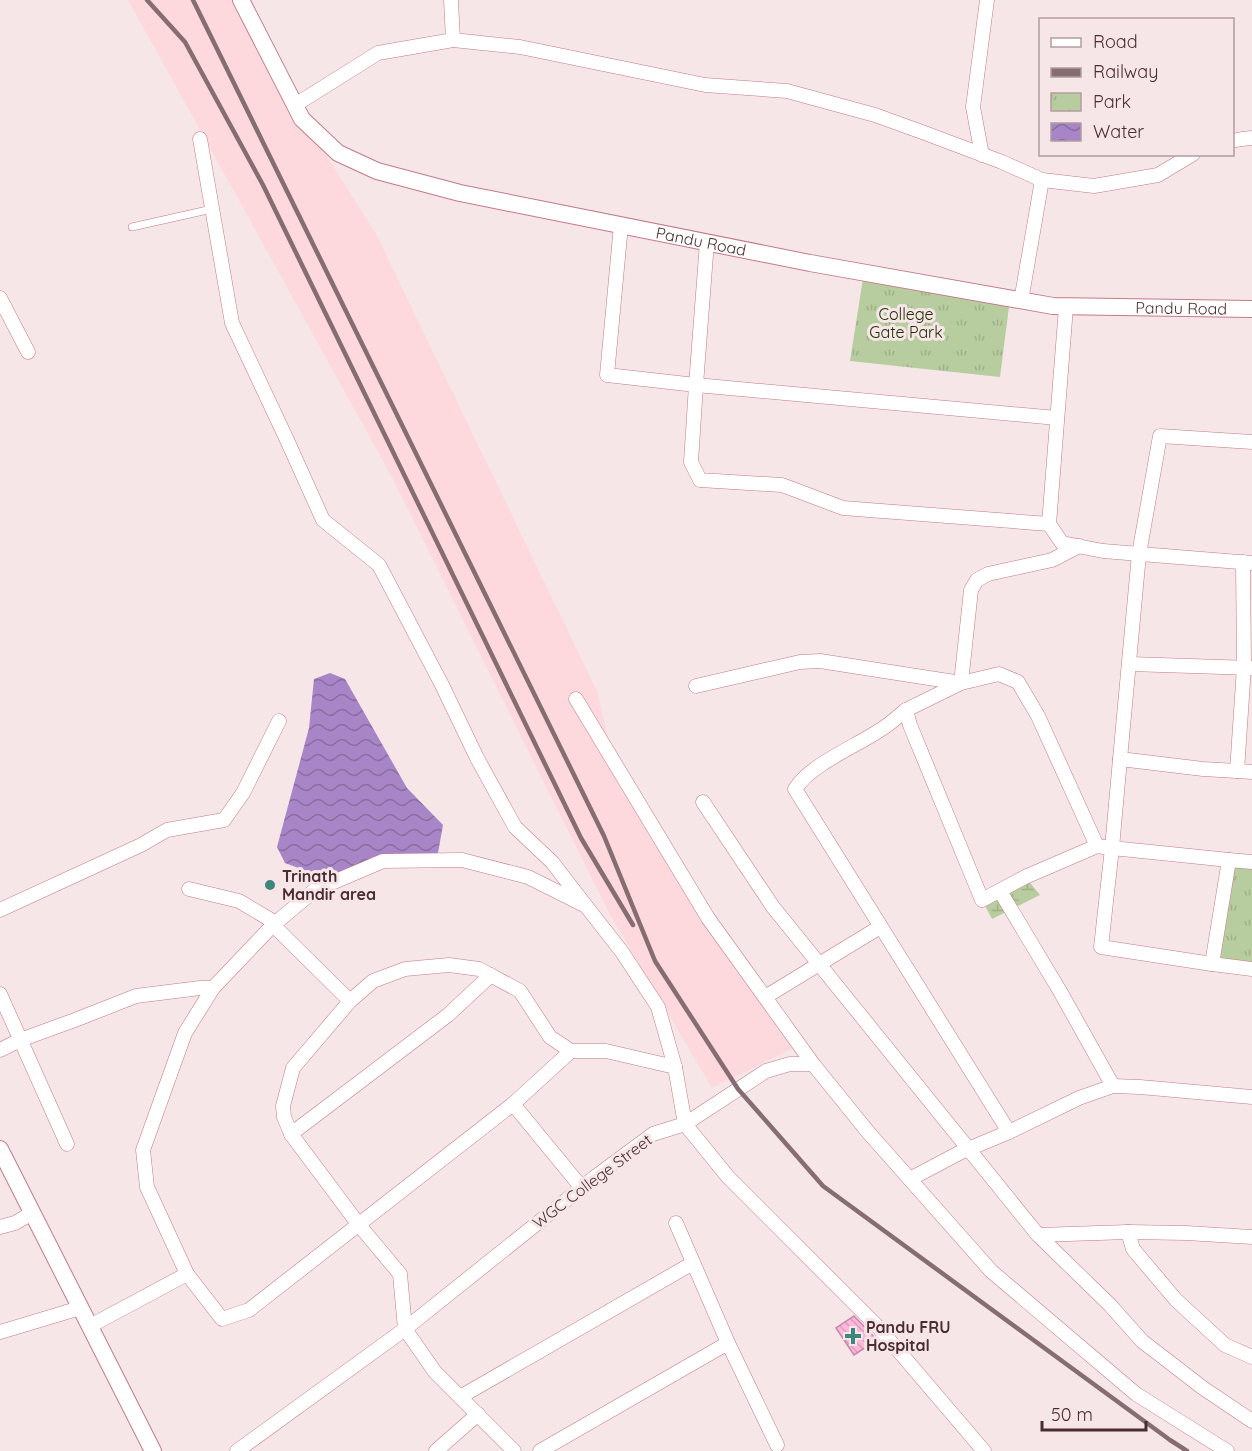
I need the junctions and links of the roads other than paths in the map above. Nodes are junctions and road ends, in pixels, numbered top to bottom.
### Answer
1 (241, 0) edge
2 (452, 0) edge
3 (987, 0) edge
4 (453, 40) junction
5 (295, 105) junction
6 (1252, 138) edge
7 (201, 139) dead end
8 (1234, 141) edge
9 (982, 154) junction
10 (1190, 156) edge
11 (1042, 180) junction
12 (212, 209) junction
13 (621, 225) junction
14 (132, 226) dead end
15 (707, 242) junction
16 (0, 298) edge
17 (1021, 301) junction
18 (1066, 307) junction
19 (1252, 309) edge
20 (28, 352) dead end
21 (696, 385) junction
22 (1057, 418) junction
23 (1252, 442) edge
24 (1049, 524) junction
25 (1079, 546) junction
26 (1139, 554) junction
27 (1247, 563) edge
28 (1130, 664) junction
29 (1248, 668) edge
30 (961, 683) junction
31 (696, 686) dead end
32 (576, 699) dead end
33 (906, 710) junction
34 (279, 721) dead end
35 (1120, 759) junction
36 (1237, 771) junction
37 (1252, 772) edge
38 (703, 802) dead end
39 (1097, 846) junction
40 (1112, 848) junction
41 (1229, 860) junction
42 (1252, 862) edge
43 (189, 889) dead end
44 (1000, 891) junction
45 (586, 906) junction
46 (0, 910) edge
47 (274, 924) junction
48 (880, 927) junction
49 (818, 964) junction
50 (1212, 964) junction
51 (1252, 969) edge
52 (490, 975) junction
53 (213, 988) junction
54 (0, 994) edge
55 (765, 997) junction
56 (350, 1001) junction
57 (20, 1040) junction
58 (0, 1050) edge
59 (572, 1051) junction
60 (813, 1064) junction
61 (675, 1067) junction
62 (1113, 1086) junction
63 (1252, 1097) edge
64 (513, 1104) junction
65 (685, 1124) junction
66 (1009, 1132) junction
67 (291, 1134) junction
68 (67, 1144) dead end
69 (0, 1149) edge
70 (969, 1149) junction
71 (910, 1179) junction
72 (582, 1188) junction
73 (32, 1213) junction
74 (676, 1223) dead end
75 (359, 1225) junction
76 (0, 1227) edge
77 (1128, 1232) junction
78 (1038, 1235) junction
79 (1252, 1237) edge
80 (693, 1263) junction
81 (187, 1274) junction
82 (80, 1308) junction
83 (90, 1326) junction
84 (405, 1329) junction
85 (0, 1332) edge
86 (728, 1343) junction
87 (1252, 1357) edge
88 (460, 1397) junction
89 (478, 1414) junction
90 (1252, 1421) edge
91 (778, 1448) edge
92 (153, 1451) edge
93 (237, 1451) edge
94 (436, 1451) edge
95 (514, 1451) edge
96 (540, 1451) edge
97 (764, 1451) edge
98 (984, 1451) edge
99 (1227, 1451) edge

1 - 5 street, Pandu Road
2 - 4 street
3 - 9 street
4 - 5 street
4 - 9 street
5 - 13 street, Pandu Road
6 - 8 street
7 - 12 street
9 - 11 street
10 - 11 street
11 - 17 street
12 - 14 lane
12 - 45 street
13 - 15 street, Pandu Road
13 - 21 street
15 - 17 street, Pandu Road
15 - 21 street
16 - 20 street
17 - 18 street, Pandu Road
18 - 19 street, Pandu Road
18 - 22 street
21 - 22 street
21 - 24 street
22 - 24 street
23 - 26 street
24 - 25 street
25 - 26 street
25 - 30 street
26 - 27 street
26 - 28 street
27 - 29 street
28 - 29 street
28 - 35 street
29 - 36 street
30 - 31 street
30 - 33 street
30 - 39 street
32 - 55 street
33 - 44 street
33 - 48 street
34 - 46 street
35 - 36 street
35 - 40 street
36 - 37 street
38 - 49 street
39 - 40 street
39 - 44 street
40 - 41 street
40 - 50 street
41 - 42 street
41 - 50 street
43 - 47 street
44 - 62 street
45 - 47 street
45 - 61 street
47 - 53 street
47 - 56 street
48 - 49 street
48 - 66 street
49 - 55 street
49 - 70 street
50 - 51 street
52 - 56 street
52 - 59 street
52 - 67 street
53 - 57 street
53 - 81 street
54 - 57 street
55 - 60 street
56 - 67 street
57 - 58 street
57 - 68 street
59 - 61 street
59 - 64 street
60 - 65 street, WGC College Street
60 - 71 street
61 - 65 street
62 - 63 street
62 - 66 street
64 - 72 street
64 - 75 street
65 - 72 street, WGC College Street
65 - 98 street
66 - 70 street
67 - 75 street
69 - 73 street
70 - 71 street
70 - 78 street
71 - 99 street
72 - 84 street, WGC College Street
73 - 76 street
73 - 82 street
74 - 80 street
75 - 81 street
75 - 84 street
77 - 78 street
77 - 79 street
77 - 87 street
78 - 90 street
80 - 86 street
80 - 88 street
81 - 83 street
82 - 83 street
82 - 85 street
83 - 92 street
84 - 88 street
84 - 93 street, WGC College Street
86 - 91 street
86 - 96 street
88 - 89 street
89 - 94 street
89 - 95 street
91 - 97 street

